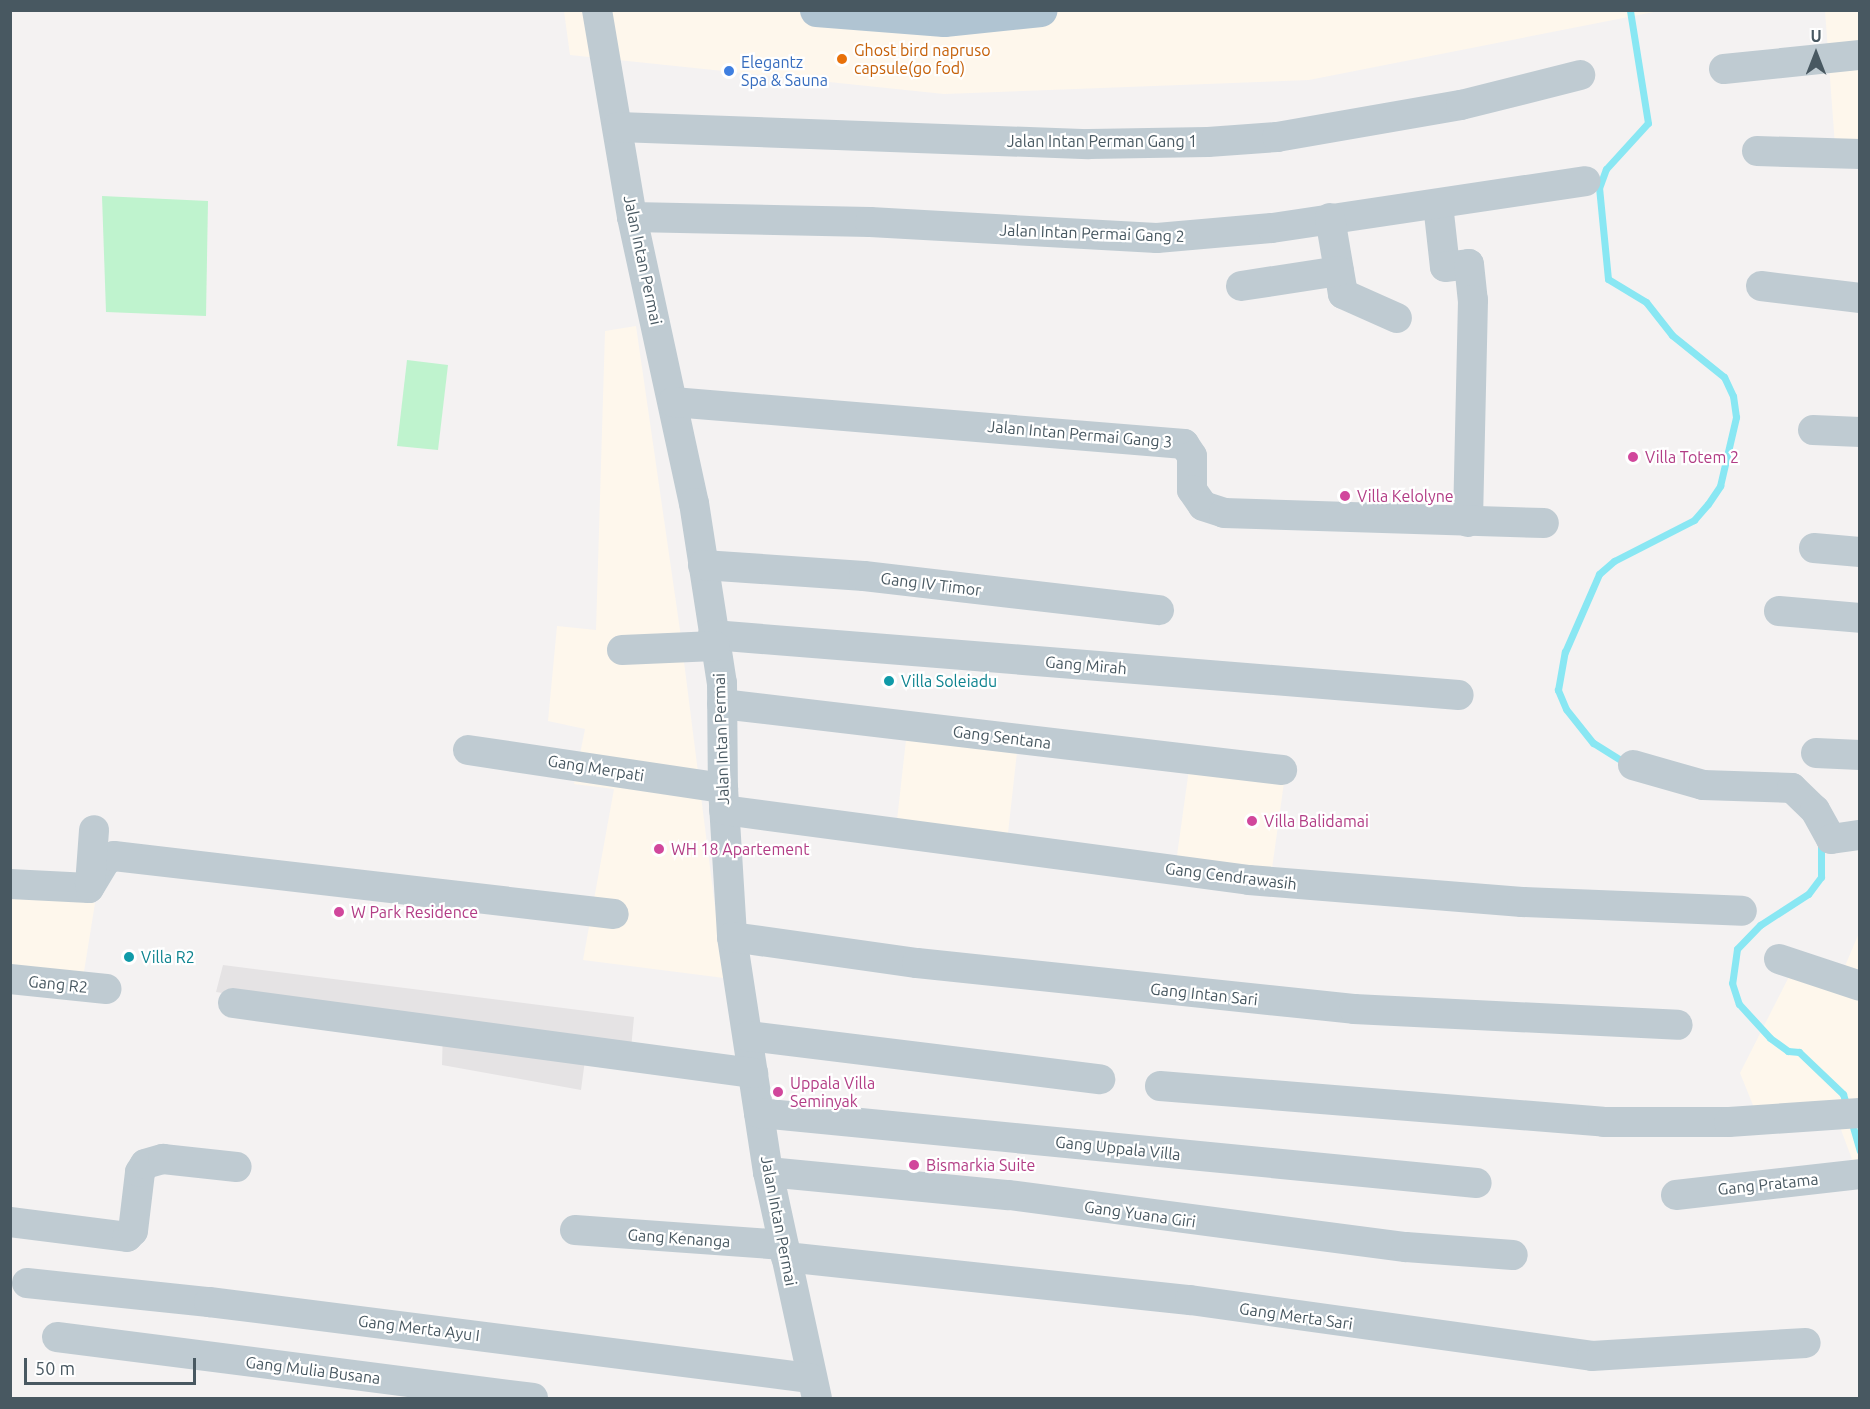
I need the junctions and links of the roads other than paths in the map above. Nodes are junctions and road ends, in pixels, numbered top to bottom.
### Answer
1 (597, 10) edge
2 (816, 10) edge
3 (1040, 10) edge
4 (943, 15) edge
5 (1860, 55) edge
6 (1724, 69) dead end
7 (1580, 75) dead end
8 (618, 127) junction
9 (1757, 152) dead end
10 (1860, 154) edge
11 (1585, 181) dead end
12 (1438, 204) junction
13 (632, 217) junction
14 (1330, 218) junction
15 (1339, 271) junction
16 (1241, 286) dead end
17 (1761, 286) dead end
18 (1860, 298) edge
19 (1397, 318) dead end
20 (673, 402) junction
21 (1813, 430) dead end
22 (1860, 432) edge
23 (1468, 522) junction
24 (1544, 523) dead end
25 (1814, 548) dead end
26 (1860, 552) edge
27 (703, 565) junction
28 (1159, 610) dead end
29 (1779, 611) dead end
30 (1860, 618) edge
31 (714, 641) junction
32 (622, 650) dead end
33 (1459, 695) dead end
34 (722, 704) junction
35 (468, 750) dead end
36 (1816, 753) dead end
37 (1860, 755) edge
38 (1633, 765) dead end
39 (1282, 770) dead end
40 (723, 799) junction
41 (94, 830) dead end
42 (1860, 835) edge
43 (10, 884) edge
44 (89, 888) junction
45 (1742, 911) dead end
46 (614, 914) dead end
47 (732, 937) junction
48 (1779, 959) dead end
49 (10, 979) edge
50 (1860, 986) edge
51 (106, 989) dead end
52 (232, 1003) dead end
53 (1678, 1025) dead end
54 (748, 1036) junction
55 (753, 1073) junction
56 (1100, 1079) dead end
57 (1160, 1086) dead end
58 (759, 1113) junction
59 (1860, 1113) edge
60 (237, 1167) dead end
61 (768, 1172) junction
62 (1860, 1174) edge
63 (1477, 1183) dead end
64 (1676, 1195) dead end
65 (10, 1222) edge
66 (575, 1230) dead end
67 (784, 1251) junction
68 (1513, 1255) dead end
69 (27, 1283) dead end
70 (57, 1337) dead end
71 (1806, 1343) dead end
72 (813, 1388) edge
73 (533, 1398) edge

1 - 8 street, Jalan Intan Permai
2 - 4 main road
3 - 4 main road
5 - 6 street
7 - 8 street, Jalan Intan Perman Gang 1
8 - 13 street, Jalan Intan Permai
9 - 10 street
11 - 12 street, Jalan Intan Permai Gang 2
12 - 14 street, Jalan Intan Permai Gang 2
12 - 23 street
13 - 14 street, Jalan Intan Permai Gang 2
13 - 20 street, Jalan Intan Permai
14 - 15 street
15 - 16 street
15 - 19 street
17 - 18 street
20 - 23 street, Jalan Intan Permai Gang 3
20 - 27 street, Jalan Intan Permai
21 - 22 street
23 - 24 street, Jalan Intan Permai Gang 3
25 - 26 street
27 - 28 street, Gang IV Timor
27 - 31 street, Jalan Intan Permai
29 - 30 street
31 - 32 street, Gang Mirah
31 - 33 street, Gang Mirah
31 - 34 street, Jalan Intan Permai
34 - 39 street, Gang Sentana
34 - 40 street, Jalan Intan Permai
35 - 40 street, Gang Merpati
36 - 37 street
38 - 42 street
40 - 45 street, Gang Cendrawasih
40 - 47 street, Jalan Intan Permai
41 - 44 street
43 - 44 street
44 - 46 street
47 - 53 street, Gang Intan Sari
47 - 54 street, Jalan Intan Permai
48 - 50 street
49 - 51 street, Gang R2
52 - 55 street
54 - 55 street, Jalan Intan Permai
54 - 56 street
55 - 58 street, Jalan Intan Permai
57 - 59 street
58 - 61 street, Jalan Intan Permai
58 - 63 street, Gang Uppala Villa
60 - 65 street
61 - 67 street, Jalan Intan Permai
61 - 68 street, Gang Yuana Giri
62 - 64 street, Gang Pratama
66 - 67 street, Gang Kenanga
67 - 71 street, Gang Merta Sari
67 - 72 street, Jalan Intan Permai
69 - 72 street, Gang Merta Ayu I
70 - 73 street, Gang Mulia Busana

